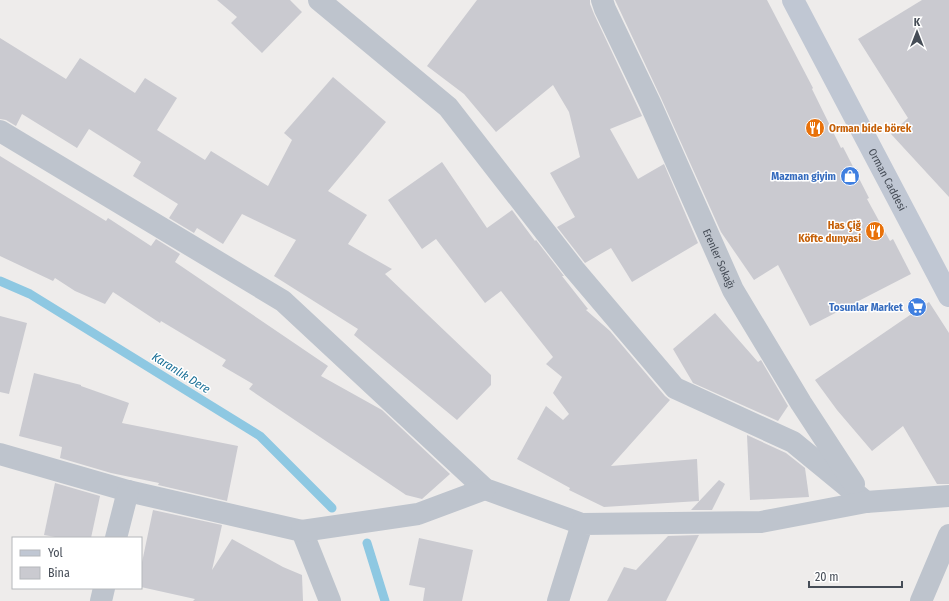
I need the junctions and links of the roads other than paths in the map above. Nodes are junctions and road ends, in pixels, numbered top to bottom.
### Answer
1 (319, 0) edge
2 (602, 0) edge
3 (793, 0) edge
4 (0, 131) edge
5 (949, 296) edge
6 (0, 454) edge
7 (485, 489) junction
8 (128, 491) junction
9 (949, 496) edge
10 (866, 502) junction
11 (582, 524) junction
12 (302, 531) junction
13 (949, 535) edge
14 (116, 537) edge
15 (104, 589) edge
16 (101, 601) edge
17 (330, 601) edge
18 (558, 601) edge
19 (921, 601) edge

1 - 10 street
2 - 10 street, Erenler Sokağı
3 - 5 street, Orman Caddesi
4 - 7 street
6 - 8 street
7 - 11 street
7 - 12 street
8 - 12 street
8 - 14 street
9 - 10 street
10 - 11 street
11 - 18 street
12 - 17 street
13 - 19 street
15 - 16 street

